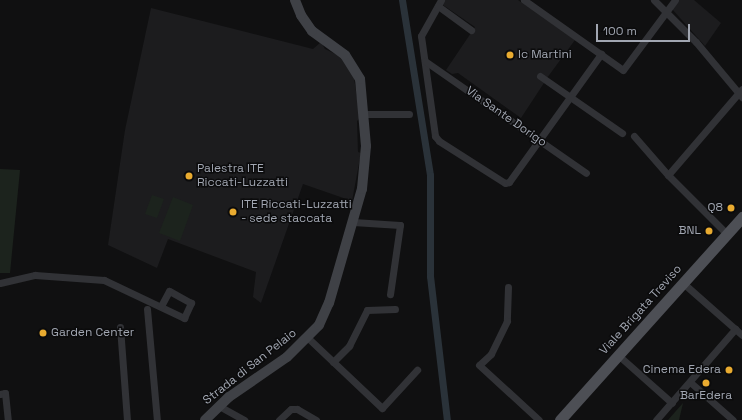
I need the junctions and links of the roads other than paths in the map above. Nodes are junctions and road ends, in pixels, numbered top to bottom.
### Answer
1 (296, 0) edge
2 (524, 0) edge
3 (654, 0) edge
4 (675, 0) edge
5 (440, 3) edge
6 (667, 12) junction
7 (471, 30) dead end
8 (601, 54) junction
9 (425, 61) junction
10 (540, 76) dead end
11 (741, 93) edge
12 (569, 97) junction
13 (365, 114) junction
14 (410, 114) dead end
15 (622, 133) dead end
16 (634, 136) dead end
17 (539, 140) junction
18 (586, 173) dead end
19 (668, 175) junction
20 (742, 217) edge
21 (353, 222) junction
22 (727, 234) junction
23 (683, 282) junction
24 (0, 283) edge
25 (508, 287) dead end
26 (390, 294) dead end
27 (161, 306) dead end
28 (146, 309) dead end
29 (395, 309) dead end
30 (120, 327) dead end
31 (736, 329) junction
32 (742, 335) edge
33 (308, 338) junction
34 (618, 355) junction
35 (333, 362) junction
36 (417, 370) dead end
37 (690, 382) junction
38 (3, 393) edge
39 (672, 403) junction
40 (219, 406) junction
41 (8, 420) edge
42 (127, 420) edge
43 (157, 420) edge
44 (205, 420) edge
45 (244, 420) edge
46 (279, 420) edge
47 (316, 420) edge
48 (539, 420) edge
49 (560, 420) edge
50 (656, 420) edge
51 (733, 420) edge

1 - 13 street, Strada di San Pelaio
2 - 8 street
3 - 6 street
4 - 6 street
5 - 7 street
5 - 9 street
6 - 8 street
6 - 11 street
8 - 12 street
9 - 17 street, Via Sante Dorigo
9 - 17 street
10 - 12 street
11 - 19 street
12 - 15 street
12 - 17 street
13 - 14 street
13 - 21 street, Strada di San Pelaio
16 - 19 street
17 - 18 street, Via Sante Dorigo
19 - 22 street
20 - 22 main road, Viale Brigata Treviso
21 - 26 street
21 - 33 street, Strada di San Pelaio
22 - 23 main road, Viale Brigata Treviso
23 - 31 street
23 - 34 main road, Viale Brigata Treviso
24 - 27 street
25 - 48 street
28 - 43 street
29 - 35 street
30 - 42 street
31 - 32 street
31 - 37 street
33 - 35 street
33 - 40 street, Strada di San Pelaio
34 - 39 street
34 - 49 main road, Viale Brigata Treviso
35 - 36 street
37 - 39 street
37 - 51 street
38 - 41 street
39 - 50 street
40 - 44 street, Strada di San Pelaio
40 - 45 street
46 - 47 street

